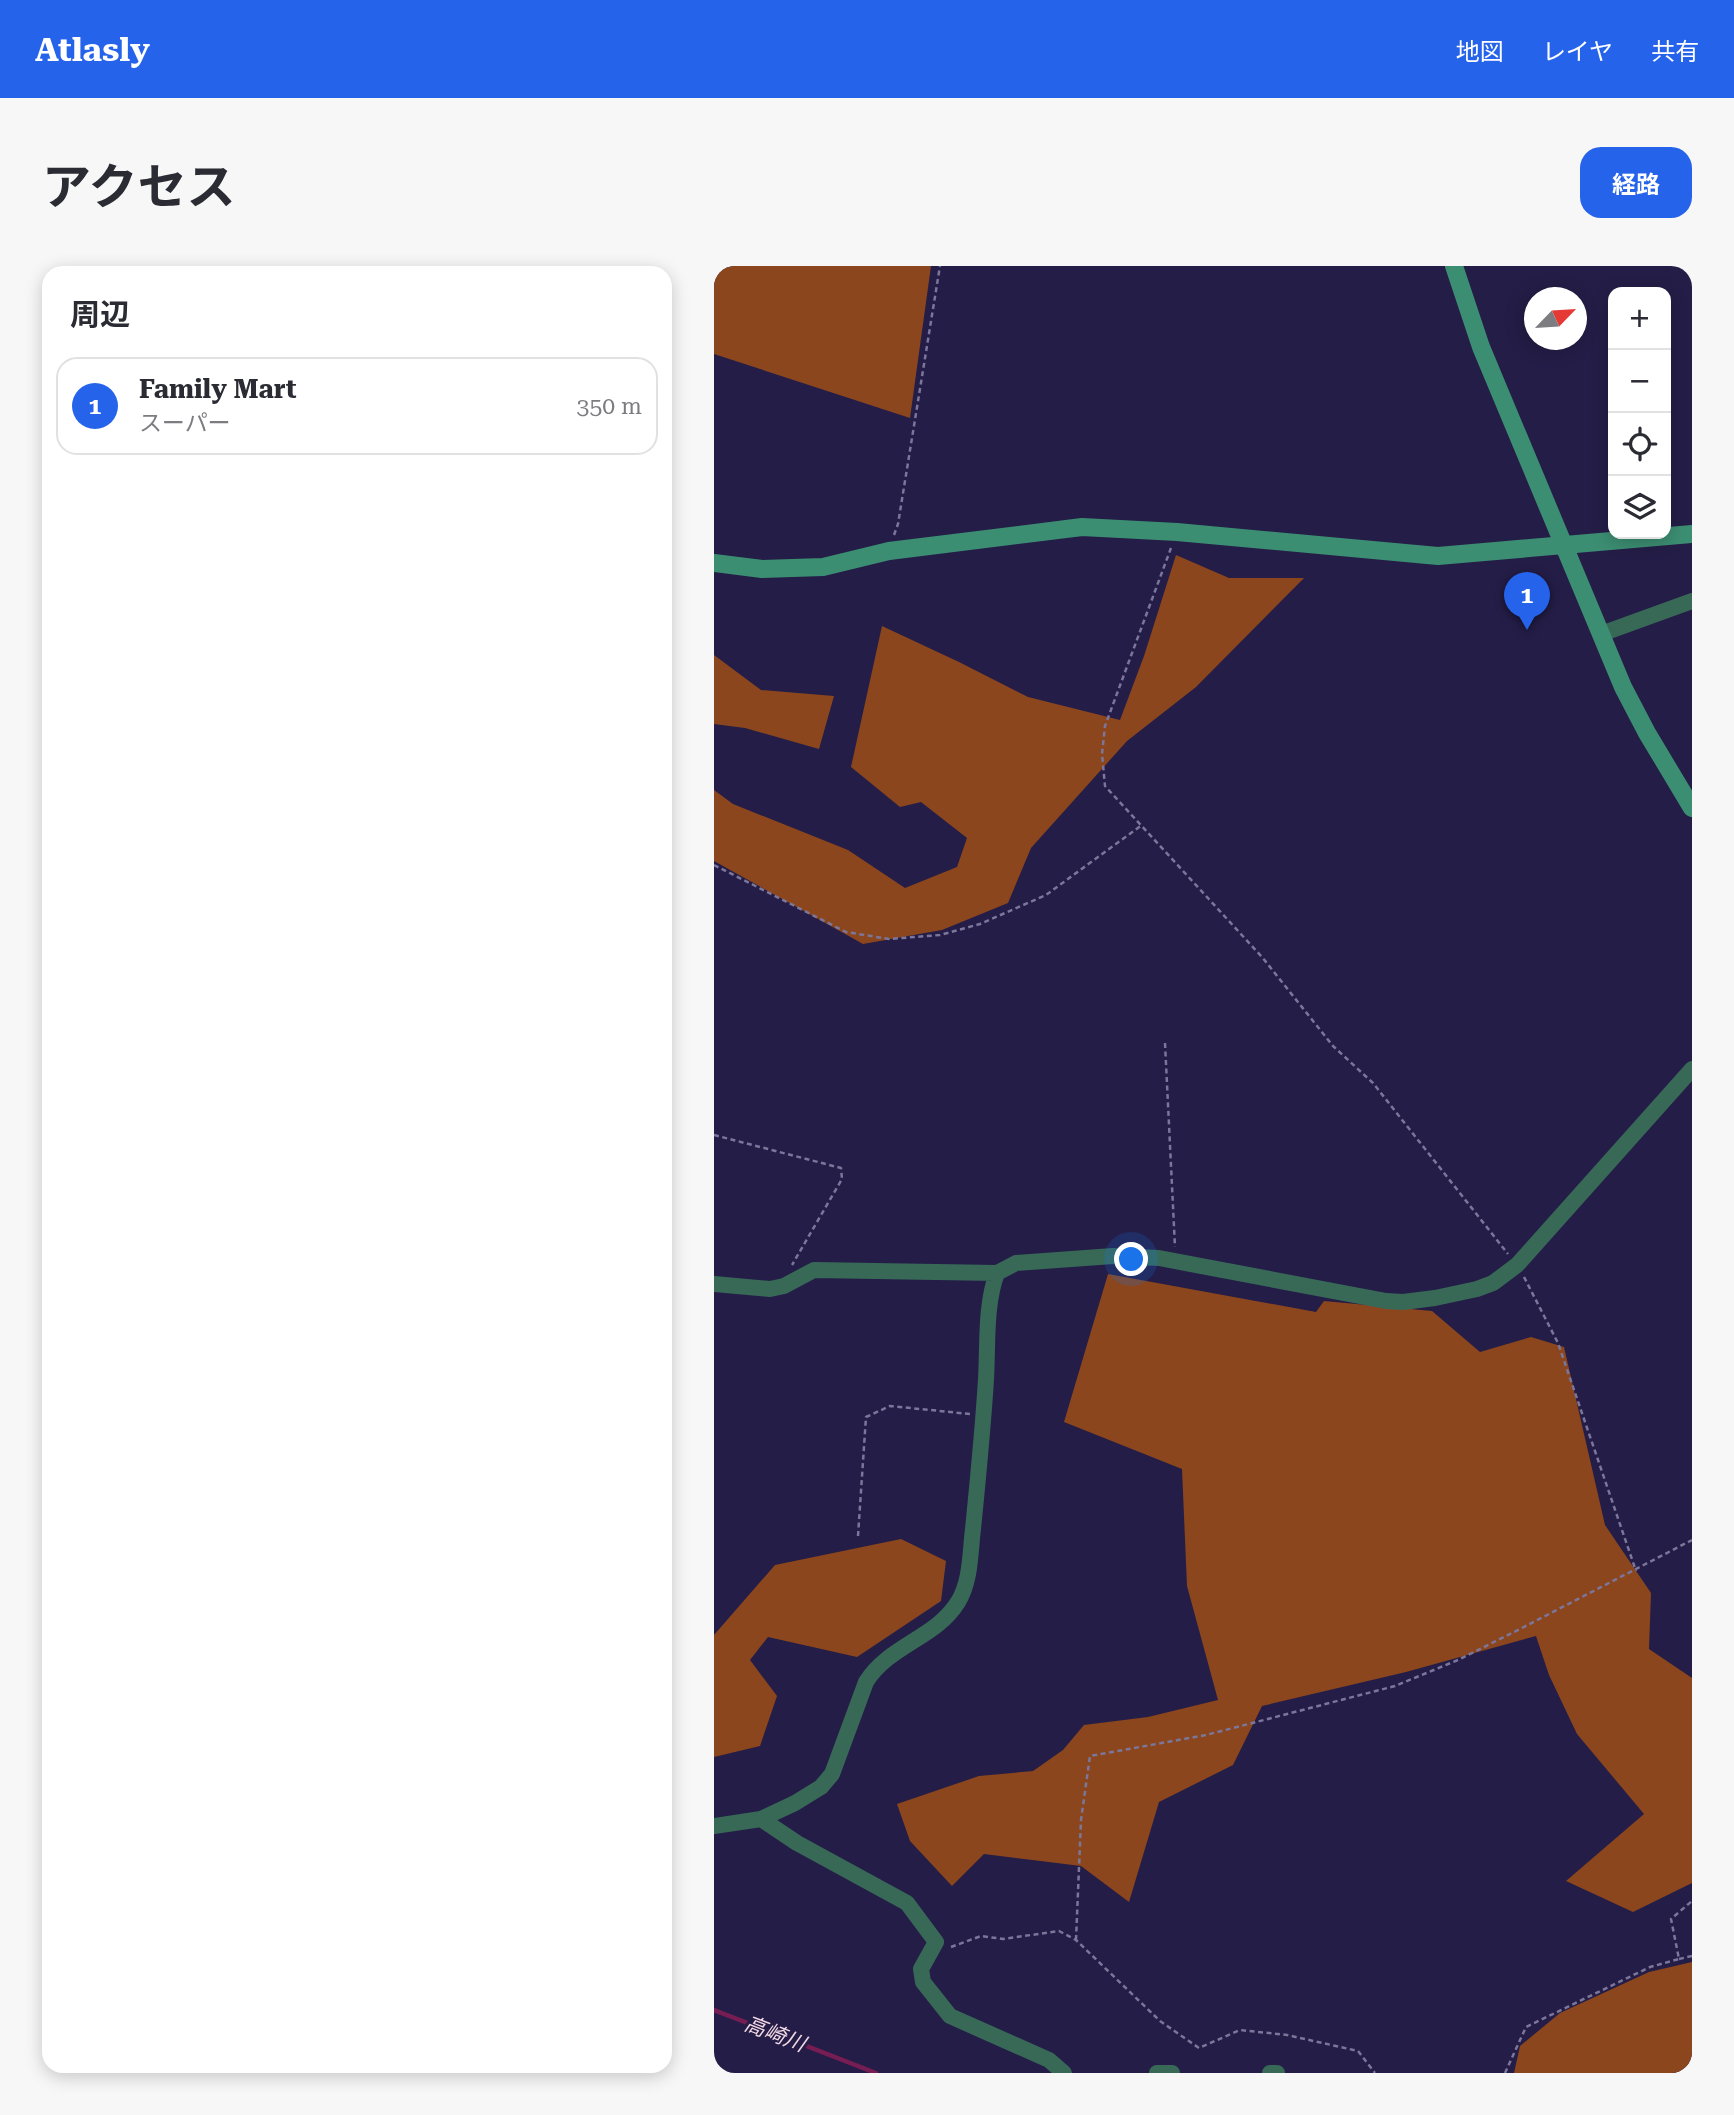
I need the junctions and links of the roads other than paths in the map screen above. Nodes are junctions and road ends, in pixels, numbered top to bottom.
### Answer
1 (1454, 266) edge
2 (1692, 534) edge
3 (1564, 545) junction
4 (714, 563) edge
5 (1692, 601) edge
6 (1601, 634) junction
7 (1692, 808) edge
8 (1692, 1069) edge
9 (998, 1273) junction
10 (714, 1284) edge
11 (761, 1819) junction
12 (714, 1826) edge
13 (1064, 2073) edge
14 (1157, 2073) edge
15 (1171, 2073) edge
16 (1270, 2073) edge
17 (1277, 2073) edge

1 - 3 street
2 - 3 street
3 - 4 street
3 - 6 street
5 - 6 street
6 - 7 street
8 - 9 street
9 - 10 street
9 - 11 street
11 - 12 street
11 - 13 street
14 - 15 street
16 - 17 street

